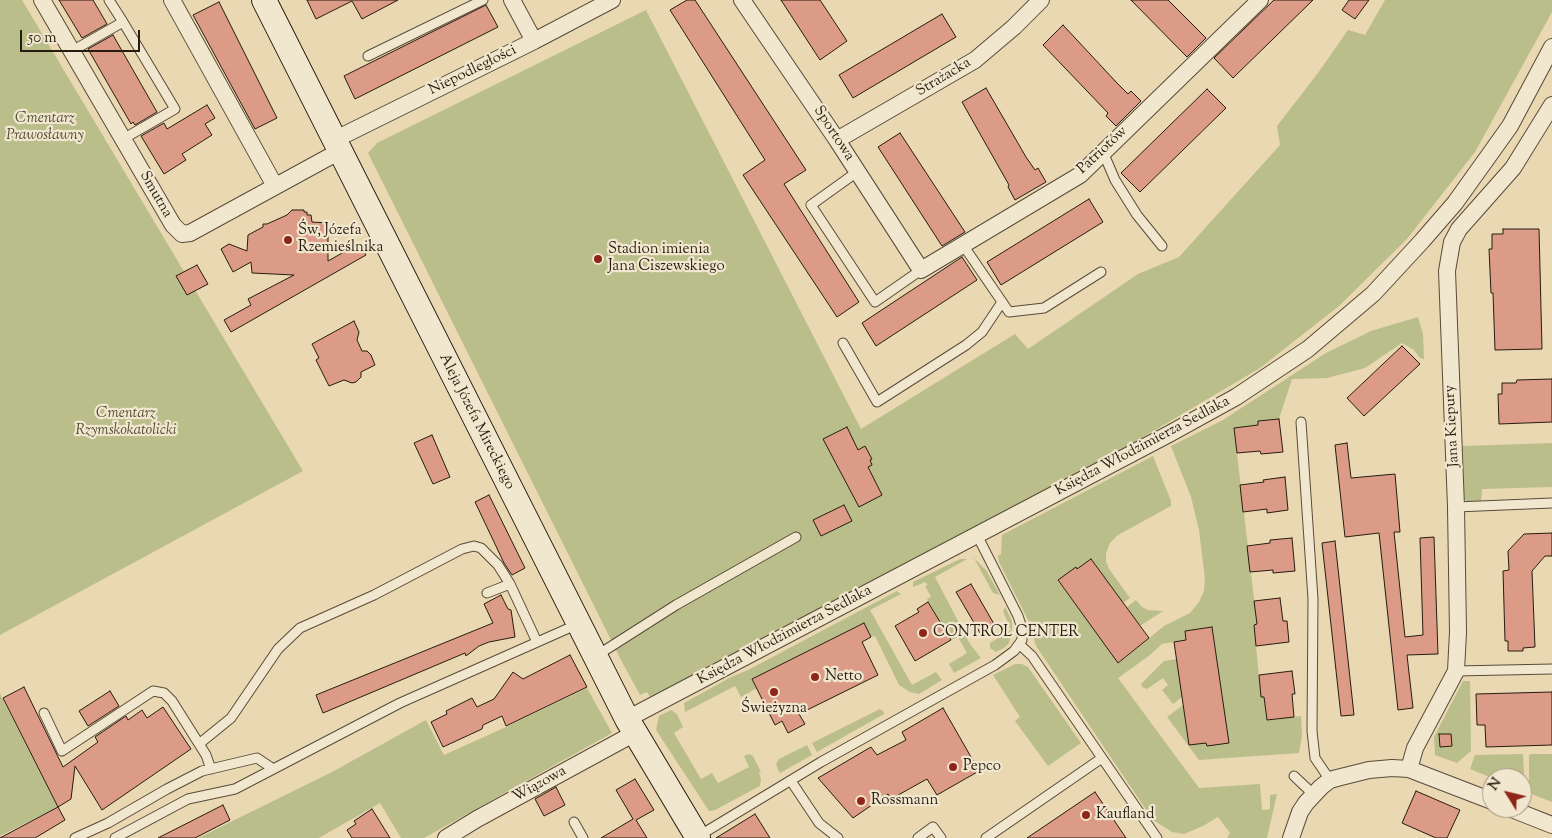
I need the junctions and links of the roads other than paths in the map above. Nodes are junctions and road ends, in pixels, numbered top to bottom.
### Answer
1 (42, 0) edge
2 (109, 0) edge
3 (172, 0) edge
4 (264, 0) edge
5 (483, 0) edge
6 (512, 0) edge
7 (612, 0) edge
8 (742, 0) edge
9 (1041, 0) edge
10 (1260, 0) edge
11 (123, 22) junction
12 (534, 41) junction
13 (1552, 47) edge
14 (72, 51) junction
15 (368, 56) dead end
16 (1552, 105) edge
17 (123, 139) junction
18 (837, 140) junction
19 (337, 145) junction
20 (1103, 152) junction
21 (857, 172) junction
22 (275, 186) junction
23 (963, 245) junction
24 (1162, 246) dead end
25 (921, 270) junction
26 (1101, 272) dead end
27 (1002, 302) junction
28 (843, 343) dead end
29 (1301, 422) dead end
30 (1552, 504) edge
31 (1456, 507) junction
32 (976, 535) junction
33 (796, 537) dead end
34 (510, 584) junction
35 (487, 593) dead end
36 (578, 624) junction
37 (537, 642) junction
38 (1020, 645) junction
39 (595, 656) junction
40 (1552, 669) edge
41 (1456, 671) junction
42 (44, 713) dead end
43 (631, 726) junction
44 (199, 744) junction
45 (1102, 758) junction
46 (212, 768) junction
47 (272, 768) junction
48 (1409, 769) junction
49 (1294, 776) dead end
50 (791, 780) junction
51 (1330, 780) junction
52 (1313, 794) junction
53 (1482, 797) edge
54 (1532, 817) edge
55 (574, 822) dead end
56 (1552, 825) edge
57 (698, 837) edge
58 (75, 838) edge
59 (115, 838) edge
60 (446, 838) edge
61 (583, 838) edge
62 (838, 838) edge
63 (918, 838) edge
64 (941, 838) edge
65 (986, 838) edge
66 (1157, 838) edge
67 (1291, 838) edge

1 - 14 street, Smutna
2 - 11 lane
3 - 22 street
4 - 19 street, Aleja Józefa Mireckiego
5 - 15 lane
6 - 12 street
7 - 12 street, Niepodległości
8 - 18 street, Sportowa
9 - 18 street, Strażacka
10 - 20 street, Patriotów
11 - 14 lane
11 - 17 lane
12 - 19 street, Niepodległości
13 - 32 street, Księdza Włodzimierza Sedlaka
14 - 17 street, Smutna
16 - 31 street, Jana Kiepury
17 - 22 street, Smutna
18 - 21 street, Sportowa
19 - 22 street, Smutna
19 - 36 street, Aleja Józefa Mireckiego
20 - 23 street, Patriotów
20 - 24 lane
21 - 25 street, Sportowa
21 - 25 lane
23 - 25 street, Patriotów
23 - 27 lane
26 - 27 lane
27 - 28 lane
29 - 51 lane
30 - 31 lane
31 - 41 street, Jana Kiepury
32 - 38 lane
32 - 43 street, Księdza Włodzimierza Sedlaka
33 - 39 lane
34 - 35 lane
34 - 37 lane
34 - 44 lane
36 - 37 lane
36 - 39 street, Aleja Józefa Mireckiego
37 - 47 lane
38 - 45 lane
38 - 50 lane
39 - 43 street, Aleja Józefa Mireckiego
40 - 41 lane
41 - 48 street, Jana Kiepury
42 - 44 lane
43 - 57 street, Aleja Józefa Mireckiego
43 - 60 street, Wiązowa
44 - 46 lane
45 - 65 lane
45 - 66 lane
46 - 47 lane
46 - 58 lane
47 - 59 lane
48 - 51 street
48 - 53 street
49 - 52 lane
50 - 57 lane
50 - 62 lane
51 - 52 street
52 - 67 street
54 - 56 street
55 - 61 lane
63 - 64 lane

